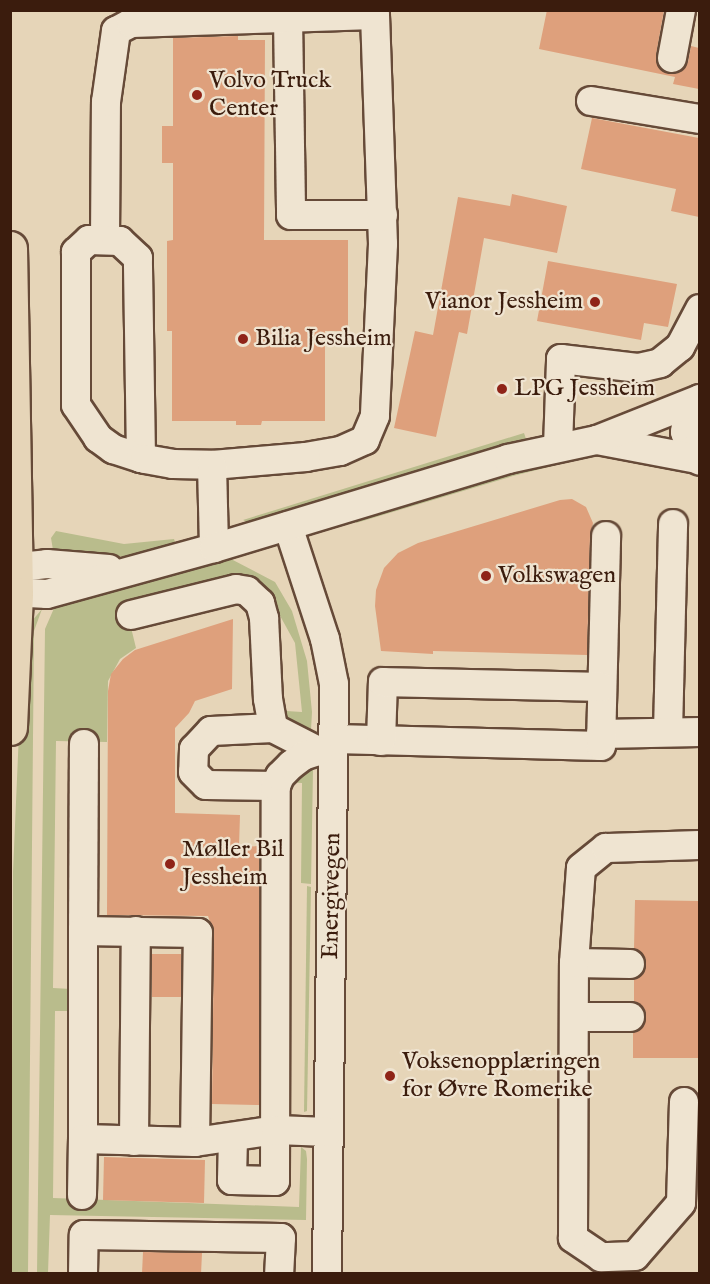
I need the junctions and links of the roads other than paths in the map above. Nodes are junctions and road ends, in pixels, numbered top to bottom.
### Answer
1 (681, 10) edge
2 (288, 18) junction
3 (672, 58) dead end
4 (591, 101) dead end
5 (699, 119) edge
6 (383, 215) junction
7 (105, 240) junction
8 (10, 248) edge
9 (699, 309) edge
10 (699, 399) edge
11 (597, 440) junction
12 (558, 447) junction
13 (141, 458) junction
14 (698, 460) edge
15 (212, 465) junction
16 (673, 524) dead end
17 (288, 526) junction
18 (606, 536) dead end
19 (214, 548) junction
20 (13, 580) edge
21 (130, 615) dead end
22 (602, 687) junction
23 (10, 728) edge
24 (273, 728) junction
25 (668, 732) junction
26 (699, 732) edge
27 (601, 734) junction
28 (381, 741) junction
29 (84, 744) dead end
30 (329, 747) junction
31 (276, 786) junction
32 (699, 845) edge
33 (83, 931) junction
34 (136, 932) junction
35 (574, 963) junction
36 (630, 964) dead end
37 (574, 1017) junction
38 (630, 1017) dead end
39 (684, 1102) dead end
40 (276, 1130) junction
41 (328, 1131) junction
42 (233, 1138) junction
43 (83, 1139) junction
44 (134, 1141) junction
45 (195, 1142) junction
46 (82, 1195) dead end
47 (281, 1239) junction
48 (327, 1239) junction
49 (83, 1274) edge
50 (279, 1274) edge
51 (327, 1274) edge

1 - 3 street
2 - 6 street
2 - 6 street
2 - 7 street
4 - 5 street
6 - 15 street
7 - 13 street
7 - 13 street
8 - 20 main road
9 - 12 street
10 - 11 street
10 - 14 street
11 - 12 street
11 - 14 street
12 - 17 street
13 - 15 street
15 - 19 street
16 - 25 street
17 - 19 street
17 - 30 street, Energivegen
18 - 22 street
19 - 20 street
20 - 23 main road
21 - 24 street
22 - 27 street
22 - 28 street
24 - 30 street
24 - 31 street
25 - 26 street
25 - 27 street
27 - 28 street
28 - 30 street
29 - 33 street
30 - 31 street
30 - 41 street, Energivegen
31 - 40 street
32 - 35 street
33 - 34 street
33 - 43 street
34 - 44 street
34 - 45 street
35 - 36 street
35 - 37 street
37 - 38 street
37 - 39 street
40 - 41 street
40 - 42 street
40 - 42 street
41 - 48 street, Energivegen
42 - 45 street
43 - 44 street
43 - 46 street
44 - 45 street
47 - 48 street
47 - 49 street
47 - 50 street
48 - 51 street, Energivegen

